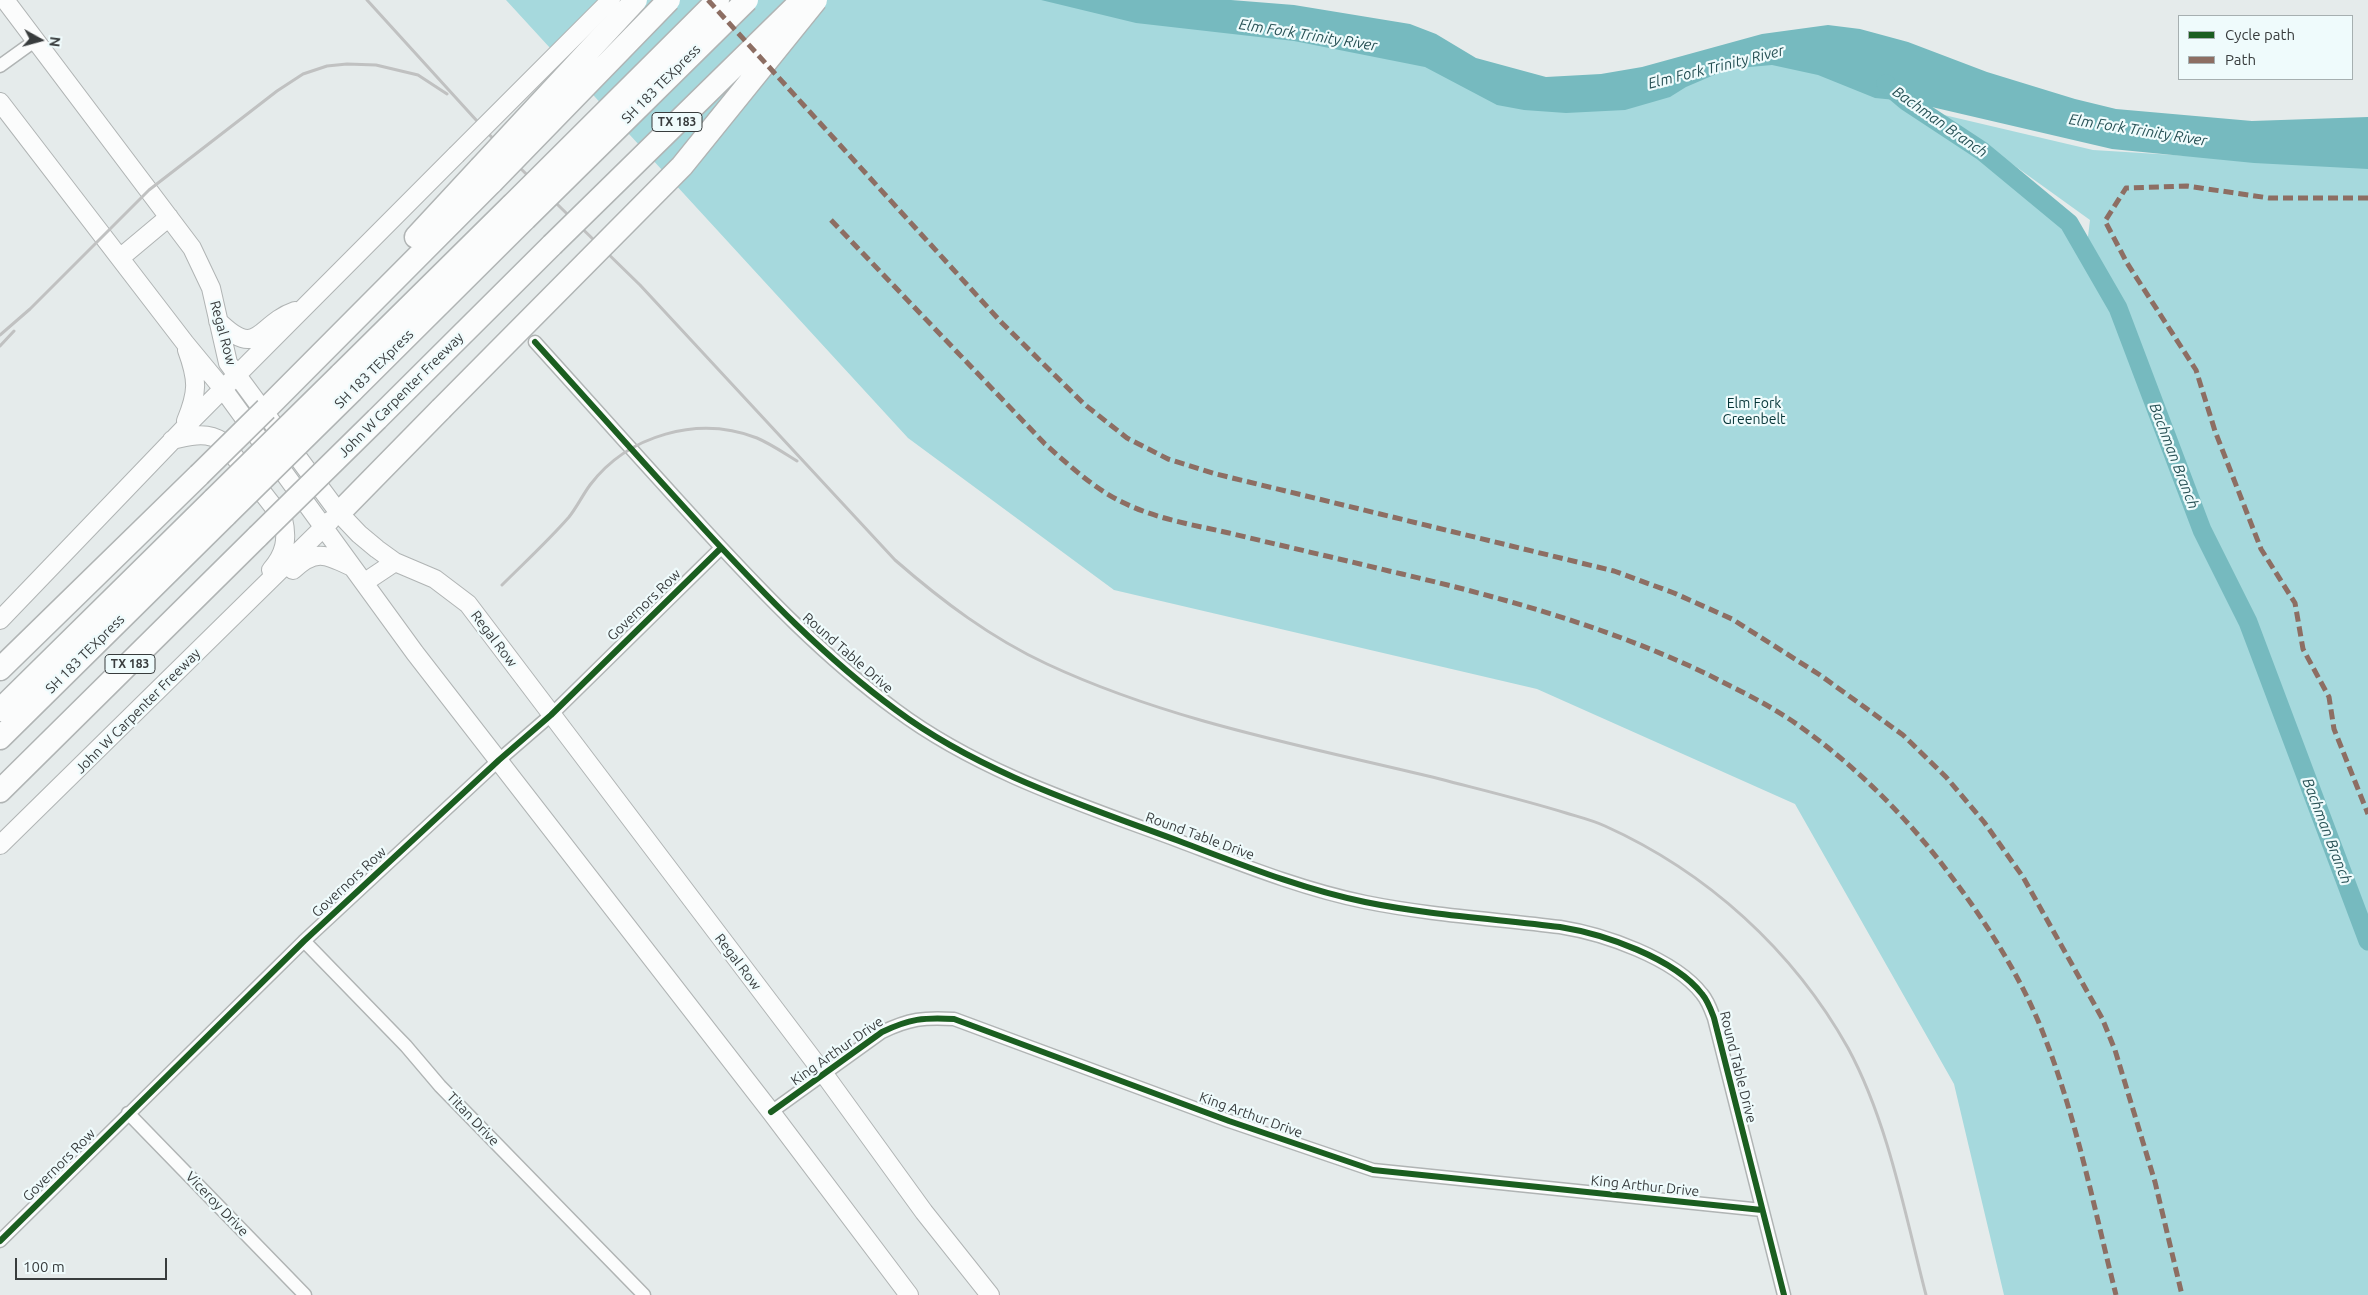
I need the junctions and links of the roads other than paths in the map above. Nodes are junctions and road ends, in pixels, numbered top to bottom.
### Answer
1 (5, 0) edge
2 (611, 0) edge
3 (636, 0) edge
4 (669, 0) edge
5 (718, 0) edge
6 (747, 0) edge
7 (802, 0) edge
8 (816, 0) edge
9 (36, 40) junction
10 (0, 66) edge
11 (0, 102) edge
12 (486, 175) junction
13 (518, 212) junction
14 (169, 218) junction
15 (120, 258) junction
16 (305, 308) junction
17 (218, 321) junction
18 (535, 342) dead end
19 (185, 343) junction
20 (236, 377) junction
21 (223, 389) junction
22 (177, 435) junction
23 (220, 507) junction
24 (331, 520) junction
25 (721, 548) junction
26 (395, 562) junction
27 (360, 575) junction
28 (248, 602) junction
29 (55, 614) junction
30 (0, 620) edge
31 (0, 651) edge
32 (0, 669) edge
33 (0, 710) edge
34 (550, 715) junction
35 (0, 738) edge
36 (499, 760) junction
37 (0, 791) edge
38 (0, 845) edge
39 (304, 940) junction
40 (824, 1074) junction
41 (771, 1112) junction
42 (128, 1113) junction
43 (1762, 1210) junction
44 (0, 1241) edge
45 (305, 1295) edge
46 (644, 1295) edge
47 (909, 1295) edge
48 (990, 1295) edge
49 (1784, 1295) edge

1 - 9 main road, Regal Row
2 - 16 main road, bridge
3 - 12 highway, bridge
4 - 12 highway, bridge
5 - 13 highway, SH 183 TEXpress, bridge
6 - 13 highway, SH 183 TEXpress, bridge
7 - 37 highway, John W Carpenter Freeway / TX 183, bridge
8 - 24 highway, bridge
9 - 10 street
9 - 14 main road, Regal Row
11 - 15 main road, Regal Row
12 - 29 highway, bridge
13 - 23 highway, SH 183 TEXpress, bridge
14 - 15 main road
14 - 17 main road, Regal Row
15 - 19 main road, Regal Row
16 - 17 main road
16 - 20 main road
17 - 20 main road, Regal Row
18 - 25 street, Round Table Drive
19 - 21 main road, Regal Row
19 - 22 main road
20 - 21 main road
20 - 24 main road, Regal Row
21 - 22 main road
21 - 24 main road, Regal Row
22 - 28 main road
22 - 30 main road
23 - 33 highway, SH 183 TEXpress
23 - 35 highway, SH 183 TEXpress
24 - 26 main road, Regal Row
24 - 27 main road, Regal Row
24 - 28 main road, John W Carpenter Freeway
25 - 34 street, Governors Row
25 - 43 street, Round Table Drive
26 - 27 main road
26 - 34 main road, Regal Row
27 - 28 main road
27 - 36 main road, Regal Row
28 - 38 main road, John W Carpenter Freeway
29 - 31 highway
29 - 32 highway
34 - 36 street, Governors Row
34 - 40 main road, Regal Row
36 - 39 street, Governors Row
36 - 41 main road, Regal Row
39 - 42 street, Governors Row
39 - 46 street, Titan Drive
40 - 41 street, King Arthur Drive
40 - 43 street, King Arthur Drive
40 - 48 main road, Regal Row
41 - 47 main road, Regal Row
42 - 44 street, Governors Row
42 - 45 street, Viceroy Drive
43 - 49 street, Round Table Drive

